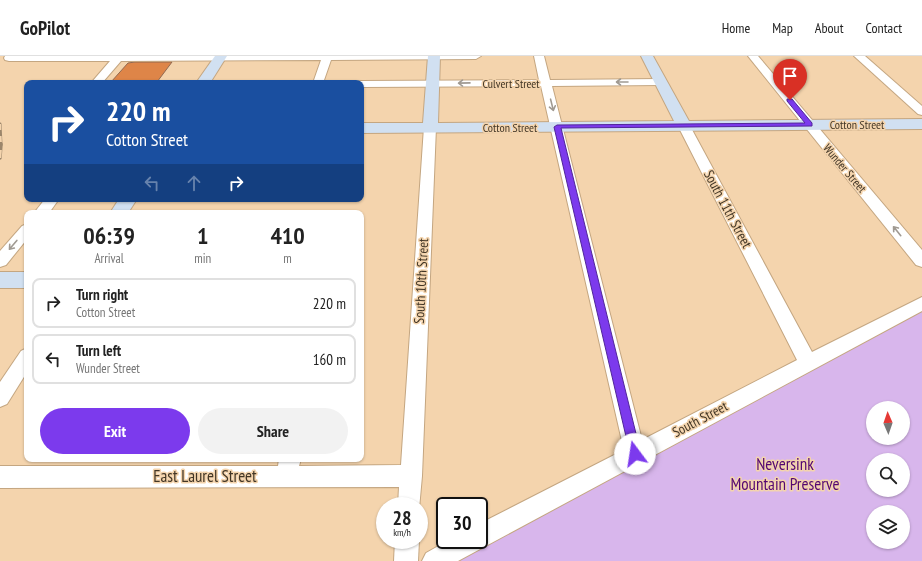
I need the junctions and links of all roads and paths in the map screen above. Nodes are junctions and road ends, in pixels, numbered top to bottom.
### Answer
1 (434, 56) edge
2 (476, 56) edge
3 (539, 56) edge
4 (647, 56) edge
5 (753, 56) edge
6 (859, 56) edge
7 (10, 57) edge
8 (119, 57) edge
9 (220, 57) edge
10 (327, 57) edge
11 (0, 65) edge
12 (99, 80) edge
13 (205, 80) edge
14 (319, 80) edge
15 (660, 82) junction
16 (546, 83) junction
17 (364, 84) edge
18 (432, 84) junction
19 (922, 112) edge
20 (922, 124) edge
21 (810, 125) junction
22 (684, 126) junction
23 (430, 127) junction
24 (557, 127) junction
25 (364, 128) edge
26 (50, 202) edge
27 (43, 210) edge
28 (24, 233) edge
29 (0, 261) edge
30 (922, 261) edge
31 (0, 280) edge
32 (24, 280) edge
33 (922, 303) edge
34 (24, 361) edge
35 (808, 363) junction
36 (0, 398) edge
37 (635, 454) junction
38 (288, 468) edge
39 (411, 476) junction
40 (0, 477) edge
41 (410, 497) edge
42 (488, 532) edge
43 (407, 549) edge
44 (456, 549) edge
45 (406, 561) edge
46 (434, 561) edge

1 - 2 street
1 - 10 street
1 - 18 street, South 10th Street
3 - 16 street
4 - 15 street, South 11th Street
5 - 21 street, Wunder Street
6 - 19 street
7 - 8 street
7 - 11 street
8 - 9 street
8 - 12 street
9 - 10 street
9 - 13 street
10 - 14 street
15 -> 16 street, Culvert Street
15 - 22 street, South 11th Street
16 -> 18 street, Culvert Street
16 -> 24 street
17 - 18 street, Culvert Street
18 - 23 street, South 10th Street
20 - 21 street, Cotton Street
21 - 22 street, Cotton Street
30 -> 21 street, Wunder Street
22 - 24 street, Cotton Street
22 - 35 street, South 11th Street
23 - 24 street, Cotton Street
23 - 25 street, Cotton Street
23 - 39 street, South 10th Street
24 - 37 street
26 - 27 street
28 -> 29 street
31 - 32 street
33 - 35 street, South Street
34 - 36 street
35 - 37 street, South Street
37 - 42 street, South Street
38 - 39 street, East Laurel Street
38 - 40 street, East Laurel Street
39 - 41 street, South 10th Street
43 - 45 street
44 - 46 street

